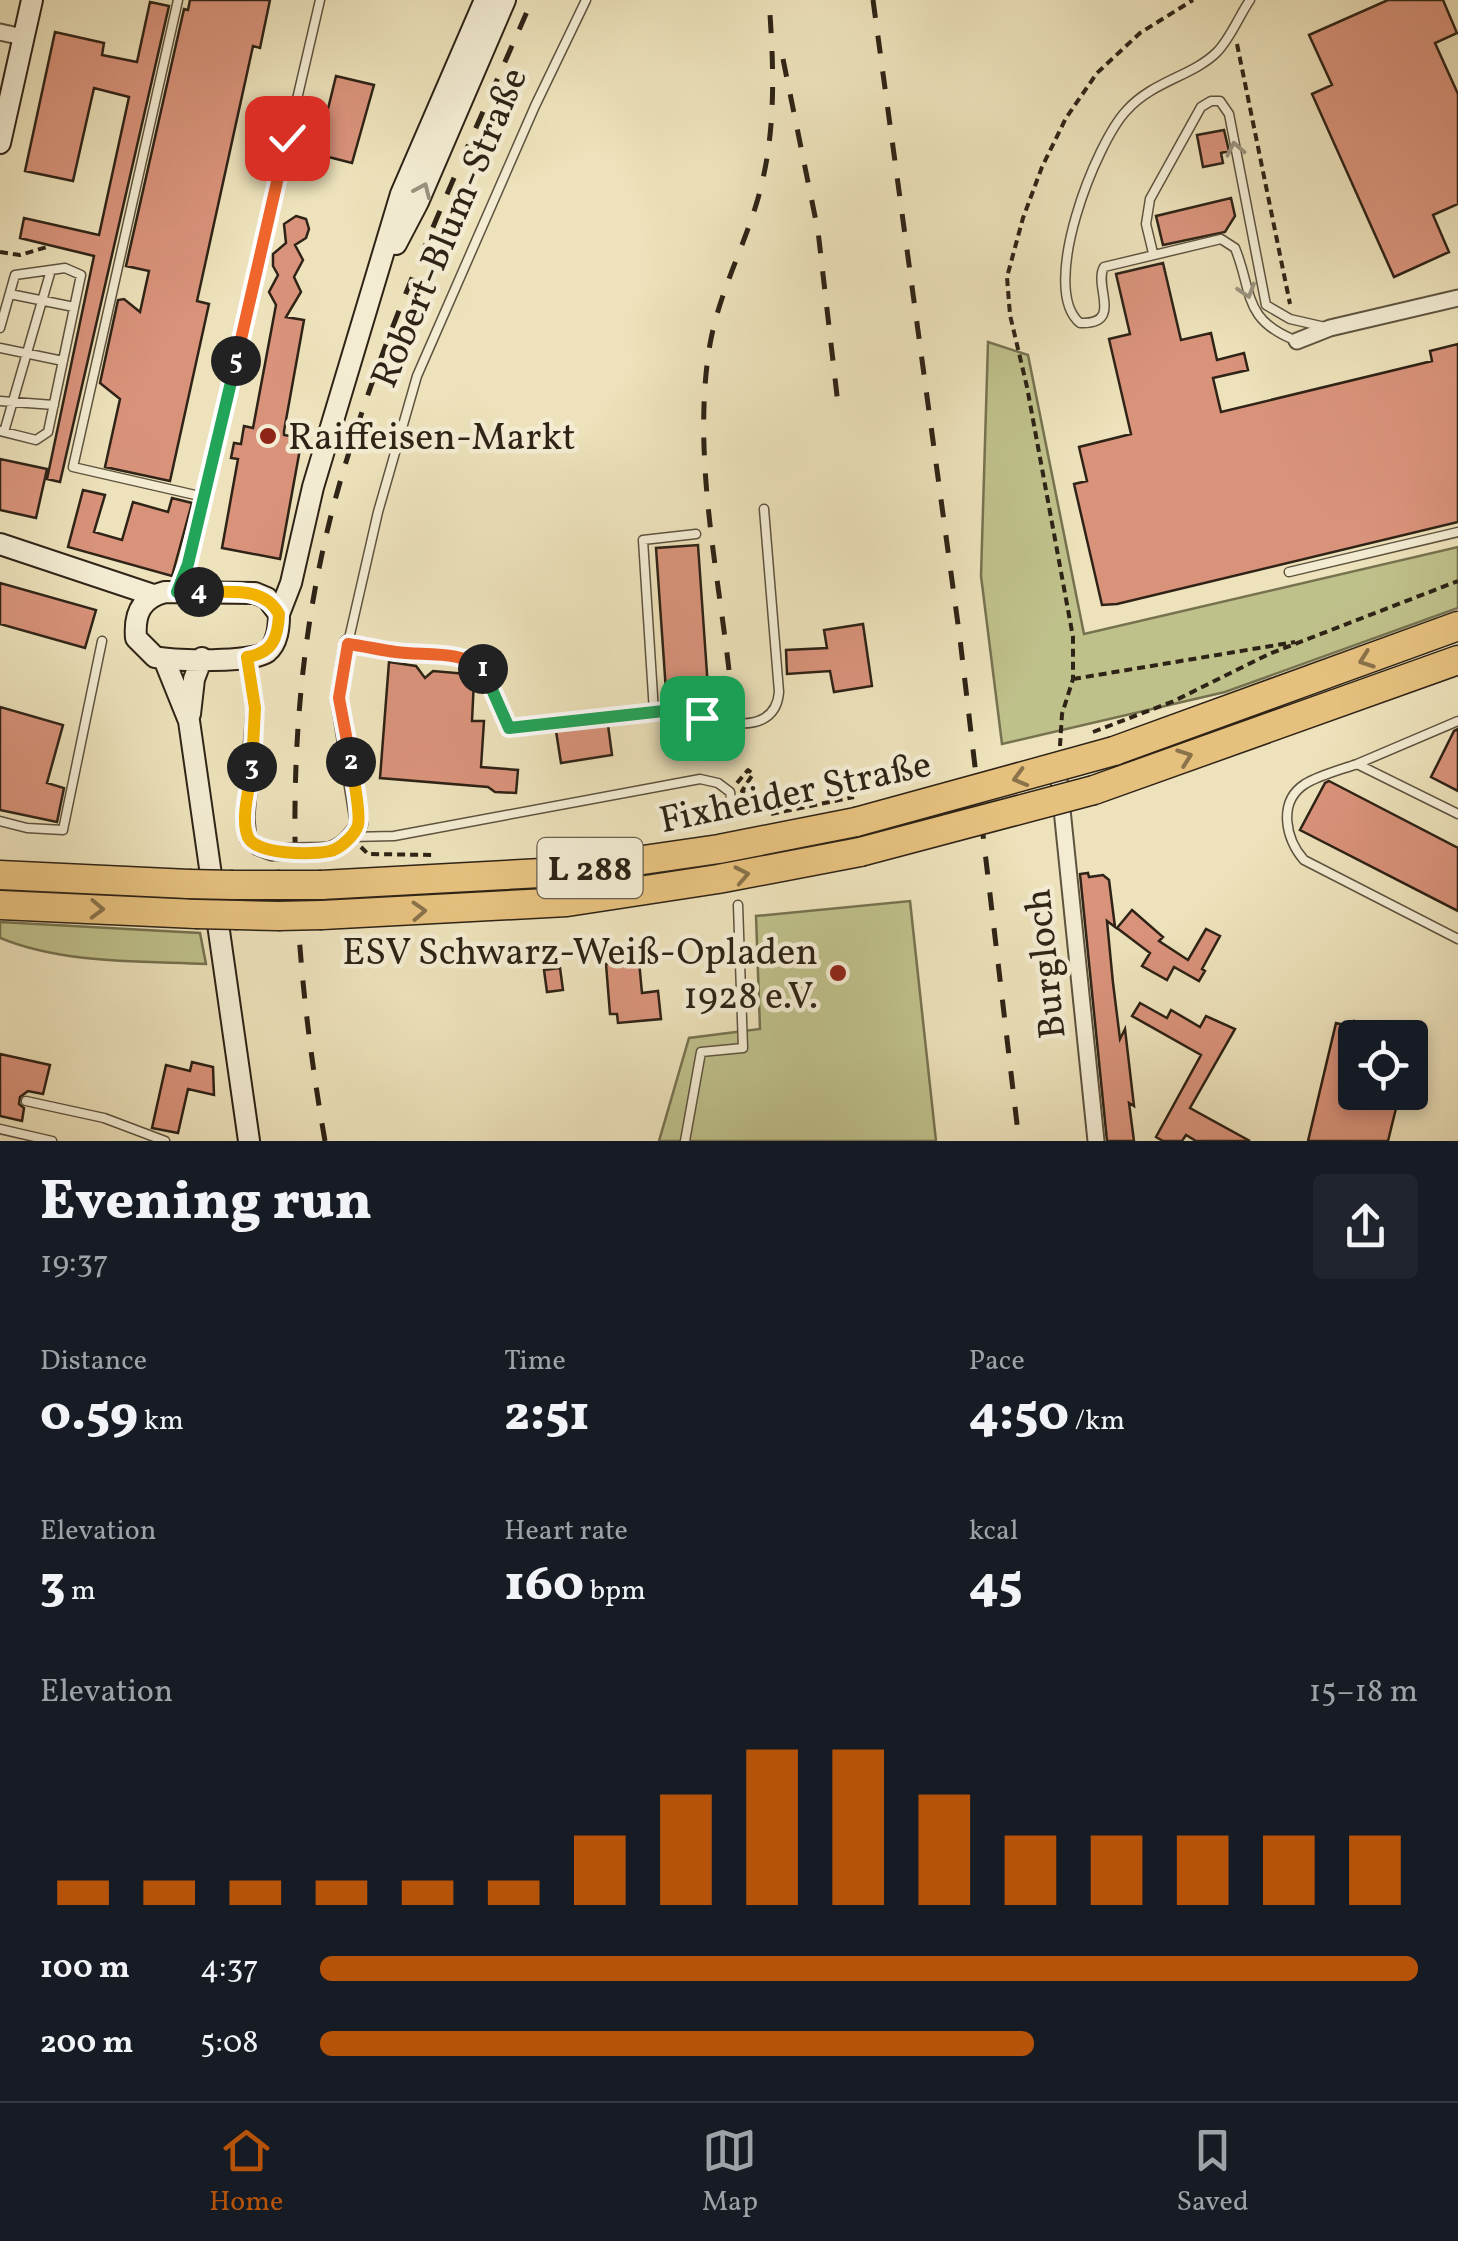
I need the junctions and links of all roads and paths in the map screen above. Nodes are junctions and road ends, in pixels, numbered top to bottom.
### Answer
1 (32, 0) edge
2 (178, 0) edge
3 (320, 0) edge
4 (485, 0) edge
5 (505, 0) edge
6 (586, 0) edge
7 (1192, 0) edge
8 (1250, 0) edge
9 (1234, 25) junction
10 (0, 32) edge
11 (23, 37) junction
12 (0, 143) edge
13 (50, 246) dead end
14 (0, 252) edge
15 (1152, 253) junction
16 (51, 270) junction
17 (378, 277) junction
18 (10, 294) junction
19 (1458, 298) edge
20 (44, 300) junction
21 (74, 307) junction
22 (1290, 319) junction
23 (0, 328) edge
24 (1330, 328) junction
25 (1296, 341) joint
26 (0, 348) edge
27 (28, 354) junction
28 (63, 361) junction
29 (0, 401) edge
30 (13, 402) junction
31 (54, 405) junction
32 (2, 432) edge
33 (204, 497) junction
34 (764, 509) dead end
35 (1458, 532) edge
36 (696, 534) dead end
37 (0, 544) edge
38 (294, 567) junction
39 (1289, 572) dead end
40 (1458, 581) edge
41 (106, 582) junction
42 (177, 592) junction
43 (256, 593) junction
44 (153, 595) junction
45 (279, 614) junction
46 (136, 615) junction
47 (1458, 626) edge
48 (102, 641) dead end
49 (1302, 641) junction
50 (348, 644) junction
51 (247, 657) junction
52 (202, 658) junction
53 (164, 659) junction
54 (1458, 660) edge
55 (1073, 679) junction
56 (654, 712) junction
57 (189, 721) junction
58 (1458, 721) edge
59 (1084, 736) dead end
60 (1356, 764) junction
61 (1059, 780) joint
62 (730, 792) junction
63 (732, 806) dead end
64 (856, 810) junction
65 (783, 811) junction
66 (1458, 814) edge
67 (757, 818) dead end
68 (0, 821) edge
69 (351, 837) junction
70 (611, 840) dead end
71 (536, 850) dead end
72 (440, 854) dead end
73 (0, 874) edge
74 (0, 906) edge
75 (738, 906) dead end
76 (1458, 939) edge
77 (26, 1100) dead end
78 (0, 1129) edge
79 (52, 1141) edge
80 (165, 1141) edge
81 (250, 1141) edge
82 (684, 1141) edge
83 (1096, 1141) edge

1 - 11 main road
2 - 33 lane
3 - 33 lane
4 - 17 main road
17 -> 5 main road
6 - 50 lane, Robert-Blum-Straße
7 - 55 path
8 - 9 lane
9 - 15 lane
9 - 22 path
10 - 11 street
11 - 12 main road
13 - 14 path
22 -> 15 lane
15 -> 25 lane
16 - 18 lane
16 - 20 lane
16 - 21 lane
17 - 38 main road
18 - 20 lane
18 - 23 lane
19 - 24 street
20 - 21 lane
20 - 27 lane
21 - 28 lane
22 - 24 lane
24 - 25 street
26 - 27 lane
27 - 28 lane
27 - 30 lane
28 - 31 lane
29 - 30 lane
30 - 31 lane
30 - 32 lane
31 - 32 lane
33 - 42 lane
34 - 56 lane
35 - 39 lane
36 - 56 lane
37 - 41 main road
38 - 43 main road
38 - 45 main road
40 - 49 path
41 - 44 main road
41 - 46 main road
42 - 43 main road
42 - 44 main road
43 - 45 main road
44 - 46 main road
45 - 51 main road
46 - 53 main road
47 -> 64 highway, Fixheider Straße / L 288, bridge
48 - 68 lane
49 - 55 path
49 - 59 path
50 - 56 lane
50 - 69 street, Robert-Blum-Straße
51 - 52 main road
51 - 69 street, bridge
52 - 53 main road
52 - 57 main road
53 - 57 main road
74 -> 54 highway, Fixheider Straße / L 288, bridge
55 - 61 path
57 - 81 main road
58 - 60 lane
60 - 66 lane
60 - 76 lane
61 - 83 street, Burgloch
62 - 63 lane
62 - 65 path
62 - 69 lane
64 - 65 path
64 - 73 highway, Fixheider Straße / L 288, bridge
65 - 67 path
69 - 72 path
70 - 71 path
75 - 82 lane
77 - 80 lane
78 - 79 lane

